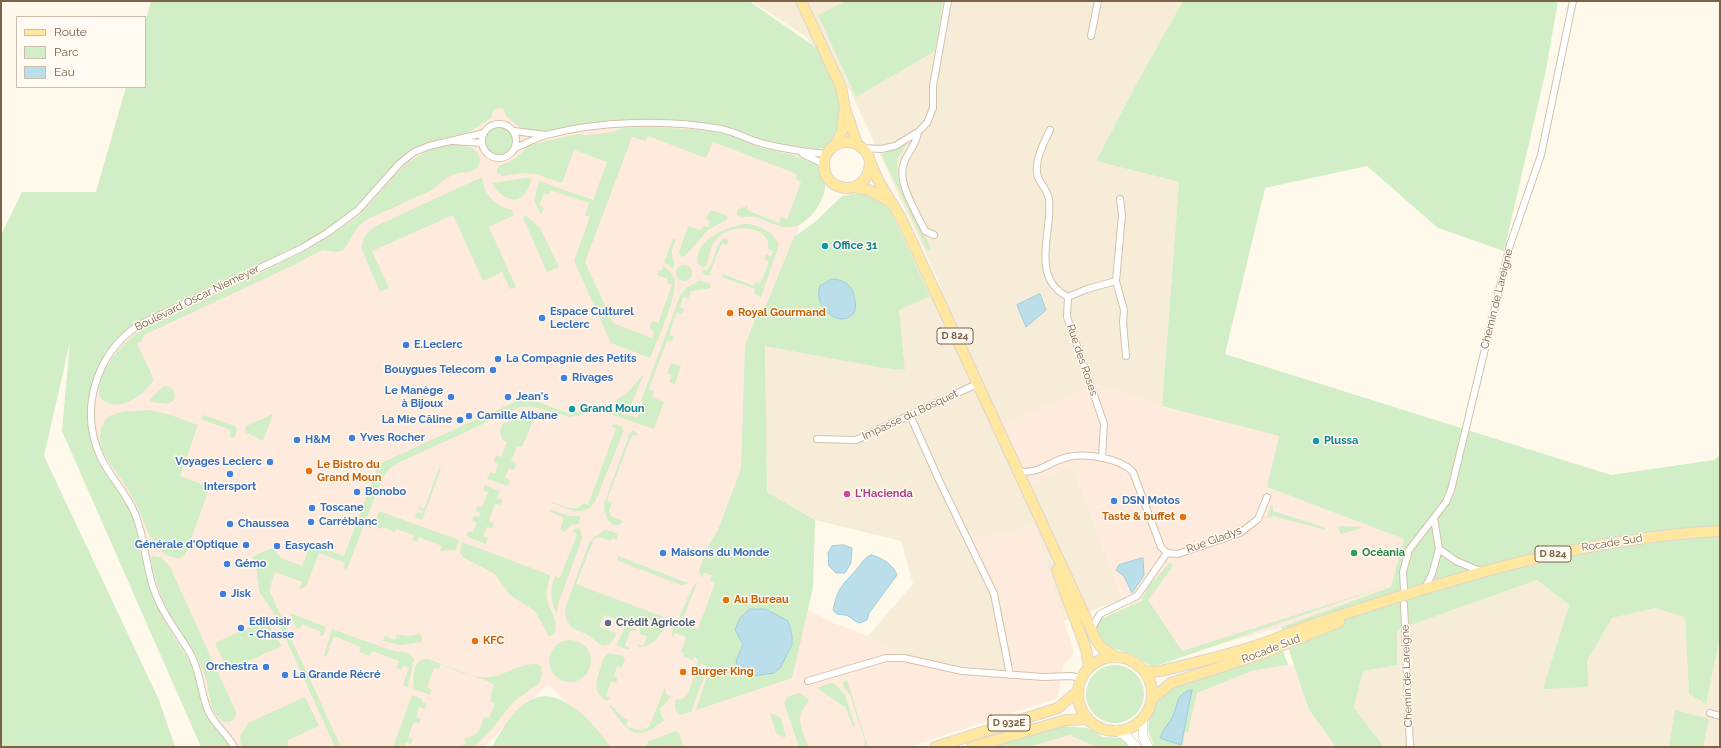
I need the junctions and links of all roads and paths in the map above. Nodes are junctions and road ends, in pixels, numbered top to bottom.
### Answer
1 (801, 1) edge
2 (948, 1) edge
3 (1098, 1) edge
4 (1573, 1) edge
5 (1091, 36) dead end
6 (845, 108) junction
7 (1050, 130) dead end
8 (514, 131) junction
9 (918, 132) junction
10 (484, 133) junction
11 (545, 136) junction
12 (445, 141) junction
13 (482, 143) junction
14 (836, 144) junction
15 (860, 146) junction
16 (515, 148) junction
17 (800, 152) junction
18 (825, 159) junction
19 (870, 162) junction
20 (855, 187) junction
21 (1120, 199) dead end
22 (890, 202) junction
23 (934, 235) dead end
24 (1116, 281) junction
25 (1068, 298) junction
26 (1126, 356) dead end
27 (977, 384) junction
28 (910, 415) junction
29 (818, 439) dead end
30 (1102, 458) junction
31 (1018, 472) junction
32 (1267, 498) dead end
33 (1434, 518) junction
34 (1043, 526) junction
35 (1720, 531) edge
36 (1439, 549) junction
37 (1167, 553) junction
38 (1480, 571) junction
39 (1404, 588) dead end
40 (1425, 588) junction
41 (1391, 599) junction
42 (1404, 604) dead end
43 (1091, 630) junction
44 (1116, 657) junction
45 (1089, 667) junction
46 (1144, 670) junction
47 (1010, 675) junction
48 (1082, 678) junction
49 (808, 681) dead end
50 (1078, 691) junction
51 (1152, 698) junction
52 (1710, 713) dead end
53 (1720, 716) edge
54 (1088, 718) junction
55 (1143, 718) junction
56 (1117, 730) junction
57 (234, 747) edge
58 (935, 747) edge
59 (972, 747) edge
60 (1136, 747) edge
61 (1148, 747) edge
62 (1410, 747) edge

1 - 6 main road
2 - 9 street
3 - 5 street
4 - 33 street, Chemin de Lareigne
6 - 14 main road
6 - 15 main road
7 - 25 street
8 - 10 street
8 - 11 street
8 - 16 street
9 - 15 street
9 - 23 street
10 - 12 street, Boulevard Oscar Niemeyer
10 - 13 street
11 - 16 street
11 - 17 street
12 - 13 street, Boulevard Oscar Niemeyer
12 - 57 street, Boulevard Oscar Niemeyer
13 - 16 street
14 - 15 main road
14 - 18 main road
15 - 19 main road
17 - 18 street
17 - 18 street
18 - 20 main road
19 - 20 main road
19 - 22 main road, D 824
20 - 22 main road, D 824
21 - 24 street
22 - 27 main road, D 824
24 - 25 street
24 - 26 street
25 - 30 street, Rue des Roses
27 - 28 street, Impasse du Bosquet
27 - 31 main road, D 824
28 - 29 street, Impasse du Bosquet
28 - 47 street
30 - 31 street
30 - 37 street
31 - 34 main road, D 824
32 - 37 street, Rue Gladys
33 - 36 street
33 - 39 street, Chemin de Lareigne
34 - 43 main road, D 824
34 - 45 main road, D 824
35 - 38 main road, Rocade Sud / D 824
36 - 38 street
36 - 40 street
37 - 43 street
38 - 40 main road, Rocade Sud / D 824
40 - 41 main road, Rocade Sud / D 824
41 - 46 main road, Rocade Sud / D 824
41 - 51 main road, Rocade Sud / D 824
42 - 62 street, Chemin de Lareigne
43 - 44 main road, D 824
44 - 45 main road
44 - 46 main road
45 - 48 main road
46 - 51 main road
47 - 48 street
47 - 49 street
48 - 50 main road
50 - 54 main road
50 - 58 main road, D 932E
51 - 55 main road
52 - 53 street
54 - 56 main road
54 - 59 main road, D 932E
55 - 56 main road
55 - 61 main road
56 - 60 main road

